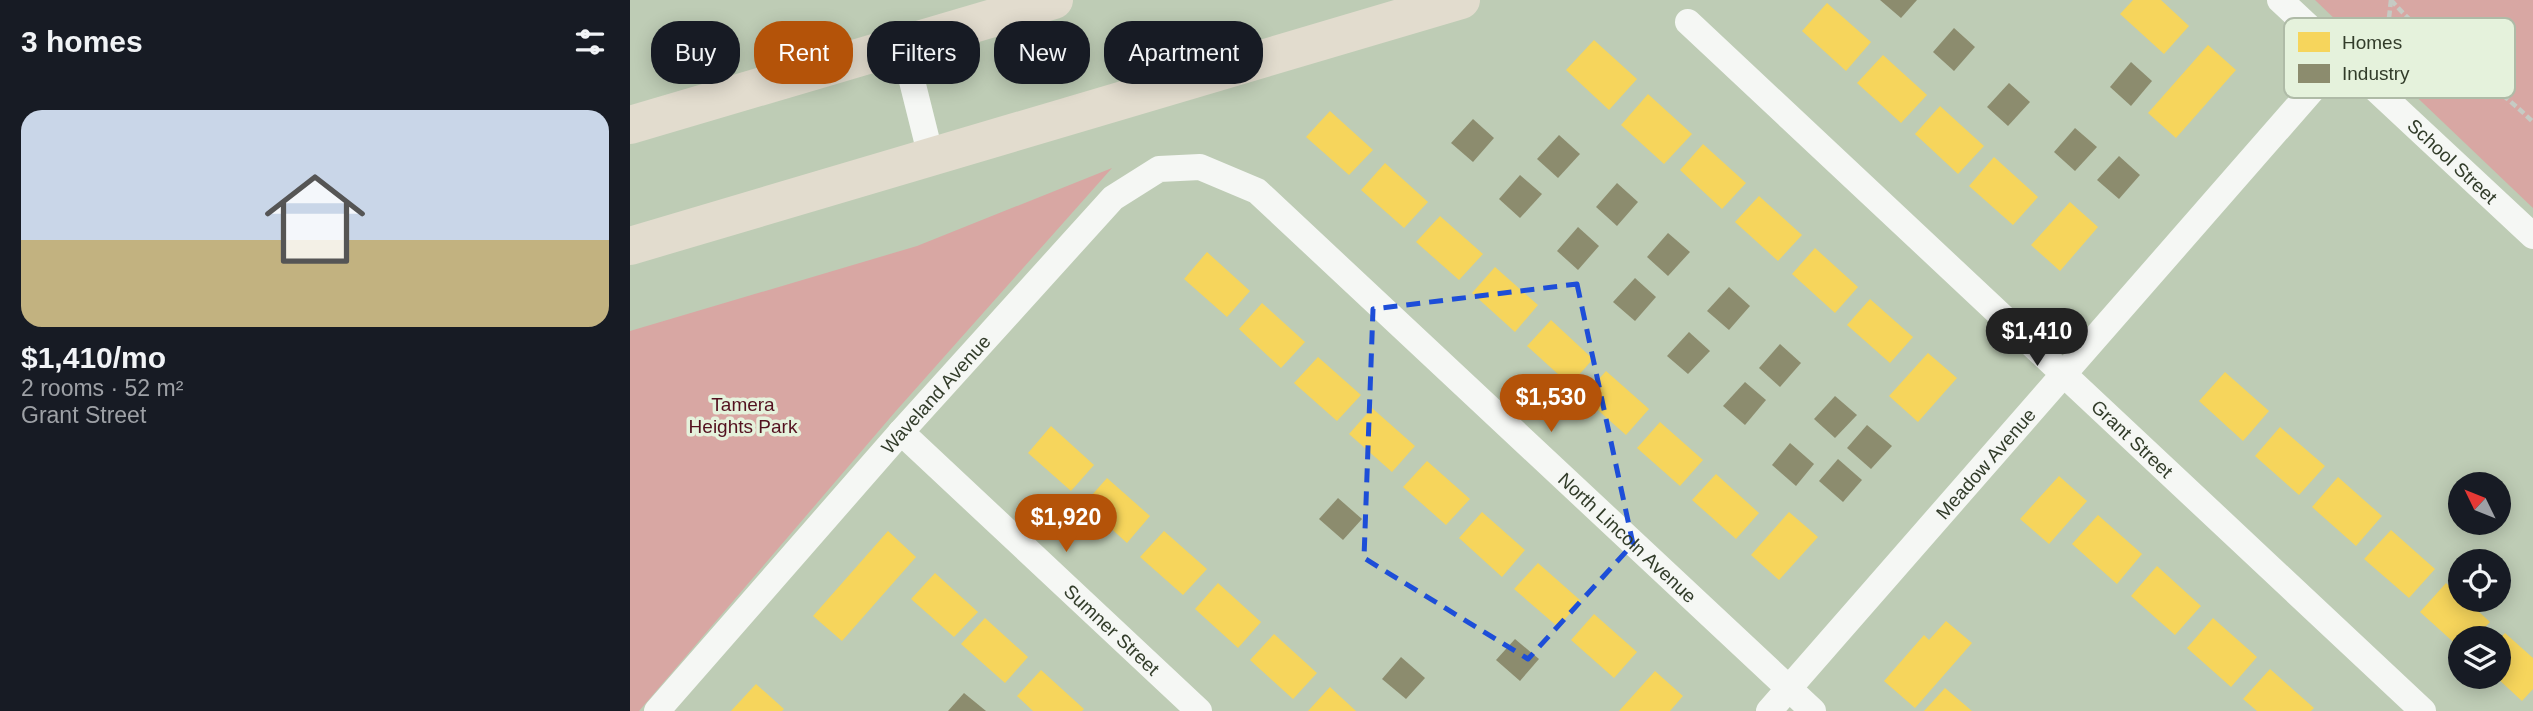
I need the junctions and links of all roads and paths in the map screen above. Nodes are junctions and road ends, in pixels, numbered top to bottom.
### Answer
1 (1055, 0) edge
2 (1461, 0) edge
3 (2280, 0) edge
4 (2391, 0) edge
5 (2299, 18) edge
6 (2388, 18) edge
7 (2410, 18) edge
8 (980, 22) edge
9 (1688, 22) dead end
10 (867, 56) edge
11 (913, 84) edge
12 (2305, 98) edge
13 (2386, 98) edge
14 (2508, 98) edge
15 (2533, 122) edge
16 (630, 125) edge
17 (931, 157) junction
18 (1257, 191) joint
19 (2533, 236) edge
20 (630, 246) edge
21 (2065, 373) junction
22 (901, 432) junction
23 (1789, 689) junction
24 (657, 711) edge
25 (1199, 711) edge
26 (1769, 711) edge
27 (1812, 711) edge
28 (2423, 711) edge

1 - 8 highway
2 - 17 highway
3 - 5 street, School Street
4 - 6 path
4 - 7 path
9 - 21 street, Grant Street
10 - 16 highway
11 - 17 street
12 - 21 street, Meadow Avenue
13 - 19 street, School Street
14 - 15 path
17 - 20 highway
18 - 22 street, Waveland Avenue
18 - 23 street, North Lincoln Avenue
21 - 23 street, Meadow Avenue
21 - 28 street, Grant Street
22 - 24 street, Waveland Avenue
22 - 25 street, Sumner Street
23 - 26 street, Meadow Avenue
23 - 27 street, North Lincoln Avenue

